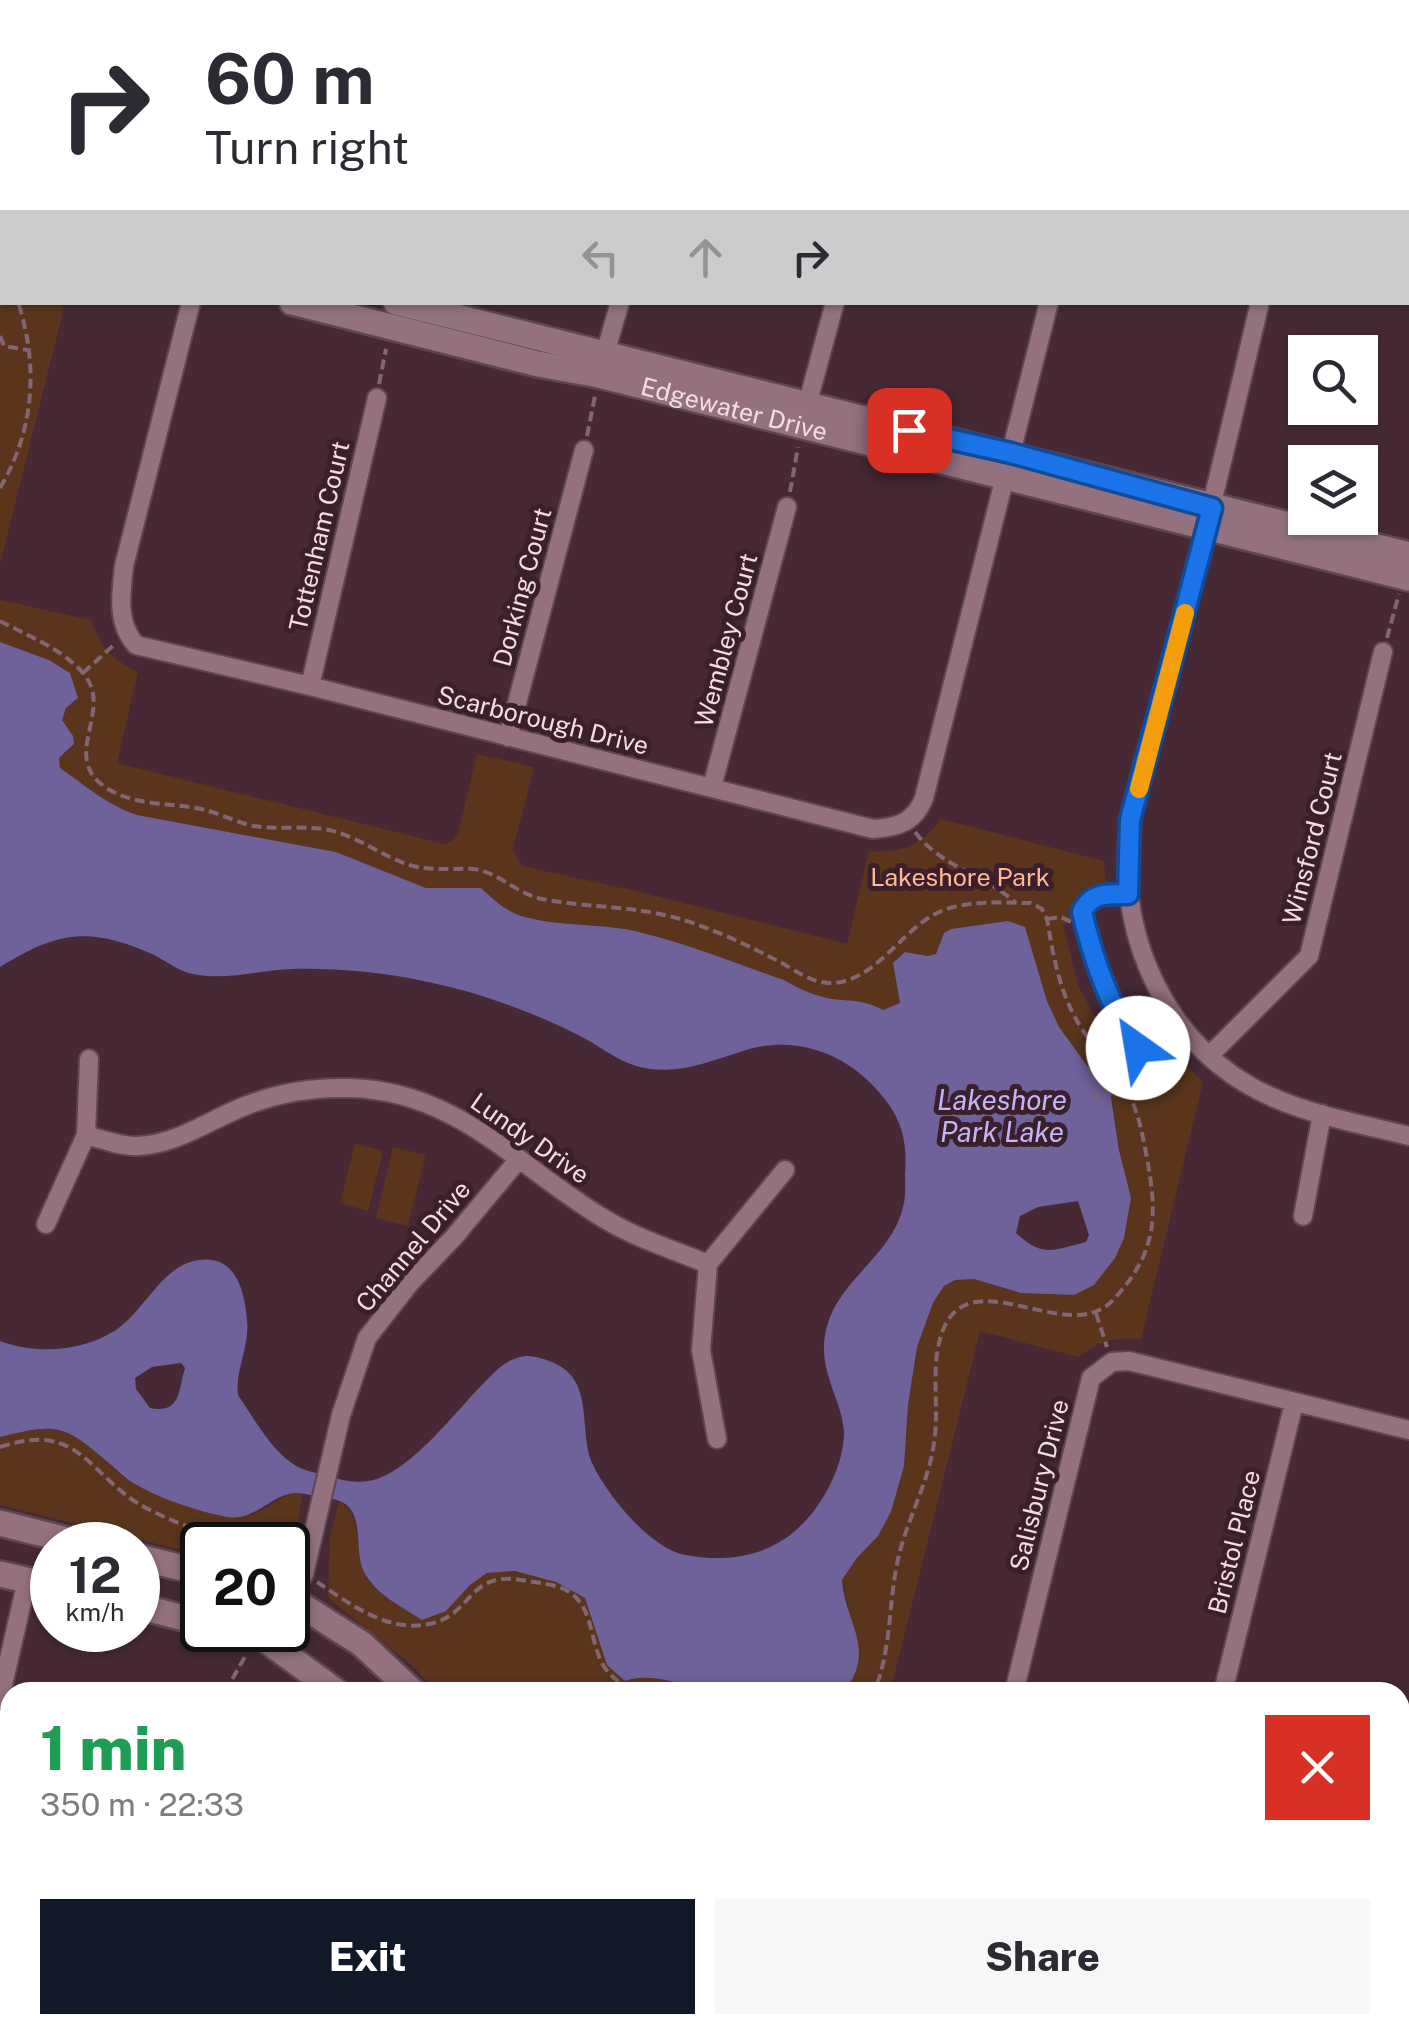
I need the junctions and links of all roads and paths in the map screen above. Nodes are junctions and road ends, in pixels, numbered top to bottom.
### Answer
1 (19, 305) edge
2 (190, 305) edge
3 (337, 305) edge
4 (619, 305) edge
5 (834, 305) edge
6 (1049, 305) edge
7 (1259, 305) edge
8 (396, 309) edge
9 (0, 336) edge
10 (28, 350) junction
11 (602, 364) junction
12 (377, 398) joint
13 (804, 417) junction
14 (584, 450) joint
15 (1007, 465) junction
16 (0, 488) edge
17 (788, 506) joint
18 (1209, 517) junction
19 (1406, 559) edge
20 (0, 621) edge
21 (126, 634) junction
22 (1383, 652) joint
23 (83, 673) junction
24 (310, 686) junction
25 (508, 737) junction
26 (712, 787) junction
27 (908, 822) junction
28 (1128, 894) junction
29 (1016, 903) junction
30 (1048, 920) junction
31 (1084, 920) junction
32 (1184, 1028) junction
33 (1138, 1048) junction
34 (1208, 1056) junction
35 (89, 1059) dead end
36 (1114, 1072) junction
37 (1119, 1078) junction
38 (1092, 1100) dead end
39 (1322, 1114) junction
40 (86, 1136) junction
41 (1409, 1136) edge
42 (519, 1159) junction
43 (785, 1170) dead end
44 (1303, 1216) dead end
45 (46, 1224) dead end
46 (708, 1264) junction
47 (1096, 1314) junction
48 (1112, 1362) junction
49 (1294, 1403) junction
50 (1409, 1430) edge
51 (717, 1439) dead end
52 (0, 1447) edge
53 (181, 1522) edge
54 (0, 1523) edge
55 (30, 1530) edge
56 (310, 1548) edge
57 (0, 1574) edge
58 (310, 1578) edge
59 (30, 1581) edge
60 (30, 1612) edge
61 (310, 1612) edge
62 (247, 1652) edge
63 (288, 1652) edge
64 (6, 1682) edge
65 (230, 1682) edge
66 (325, 1682) edge
67 (402, 1682) edge
68 (622, 1682) edge
69 (878, 1682) edge
70 (1016, 1682) edge
71 (1225, 1682) edge

1 - 10 path
2 - 21 street
3 - 8 street, Edgewater Drive
4 - 11 street
5 - 13 street
6 - 15 street
7 - 18 street
8 - 11 street, Edgewater Drive
8 - 12 path
9 - 10 path
10 - 16 path
11 - 13 street, Edgewater Drive
11 - 14 path
12 - 24 street, Tottenham Court
13 - 15 street, Edgewater Drive
13 - 17 path
14 - 25 street, Dorking Court
15 - 18 street, Edgewater Drive
15 - 27 street
17 - 26 street, Wembley Court
18 - 19 street, Edgewater Drive
18 - 28 street
19 - 22 path
20 - 23 path
21 - 23 path
21 - 24 street, Scarborough Drive
22 - 34 street, Winsford Court
23 - 29 path
24 - 25 street, Scarborough Drive
25 - 26 street, Scarborough Drive
26 - 27 street, Scarborough Drive
27 - 29 path
28 - 31 lane
28 - 32 street
29 - 30 path
30 - 31 path
30 - 36 path
31 - 33 lane
32 - 33 lane
32 - 34 street
33 - 36 path
34 - 39 street
35 - 40 street
36 - 37 path
37 - 38 path
37 - 47 path
39 - 41 street
39 - 44 street
40 - 42 street, Lundy Drive
40 - 45 street
42 - 46 street, Lundy Drive
42 - 56 street, Channel Drive
43 - 46 street
46 - 51 street
47 - 48 path
47 - 69 path
48 - 49 street
48 - 70 street, Salisbury Drive
49 - 50 street
49 - 71 street, Bristol Place
52 - 53 path
54 - 55 street
57 - 59 street
58 - 68 path
60 - 64 street
61 - 67 street
62 - 65 path
63 - 66 street

